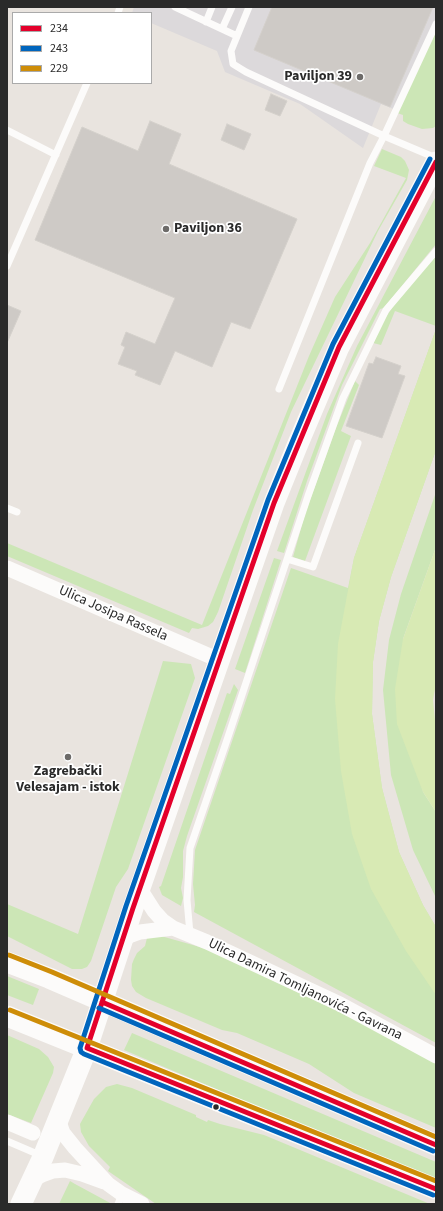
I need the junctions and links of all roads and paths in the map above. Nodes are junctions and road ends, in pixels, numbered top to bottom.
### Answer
1 (175, 7) edge
2 (212, 7) edge
3 (232, 7) edge
4 (249, 7) edge
5 (206, 22) junction
6 (436, 24) edge
7 (222, 29) junction
8 (237, 36) junction
9 (87, 84) edge
10 (7, 130) edge
11 (384, 136) junction
12 (56, 154) junction
13 (436, 158) edge
14 (436, 162) edge
15 (436, 251) edge
16 (7, 266) edge
17 (279, 389) dead end
18 (358, 443) dead end
19 (7, 508) edge
20 (17, 512) dead end
21 (287, 559) junction
22 (7, 568) edge
23 (219, 660) junction
24 (140, 889) junction
25 (173, 928) junction
26 (190, 934) junction
27 (121, 942) junction
28 (7, 962) edge
29 (102, 1002) junction
30 (7, 1016) edge
31 (87, 1048) junction
32 (436, 1056) edge
33 (58, 1119) junction
34 (7, 1122) edge
35 (34, 1133) dead end
36 (7, 1142) edge
37 (436, 1145) edge
38 (43, 1157) junction
39 (32, 1180) junction
40 (108, 1184) junction
41 (436, 1189) edge
42 (120, 1199) edge
43 (21, 1204) edge
44 (142, 1204) edge

1 - 5 lane
2 - 5 lane
3 - 7 lane
4 - 8 lane
5 - 7 lane
6 - 11 lane
7 - 8 lane
8 - 11 lane
9 - 12 lane
10 - 12 lane
11 - 13 lane
11 - 17 lane
12 - 16 lane
14 - 23 street
15 - 21 lane
18 - 21 lane
19 - 20 lane
21 - 26 lane
22 - 23 street, Ulica Josipa Rassela
23 - 24 street
24 - 25 street, Ulica Damira Tomljanovića - Gavrana
24 - 27 street
25 - 26 street, Ulica Damira Tomljanovića - Gavrana
25 - 27 street, Ulica Damira Tomljanovića - Gavrana
26 - 32 street, Ulica Damira Tomljanovića - Gavrana
27 - 29 street
28 - 29 street
29 - 31 street
29 - 37 street
30 - 31 street
31 - 33 street
31 - 41 street
33 - 38 street
33 - 40 street
34 - 35 street
36 - 38 lane
38 - 39 street
39 - 40 street
39 - 43 street
40 - 42 street
42 - 44 street

